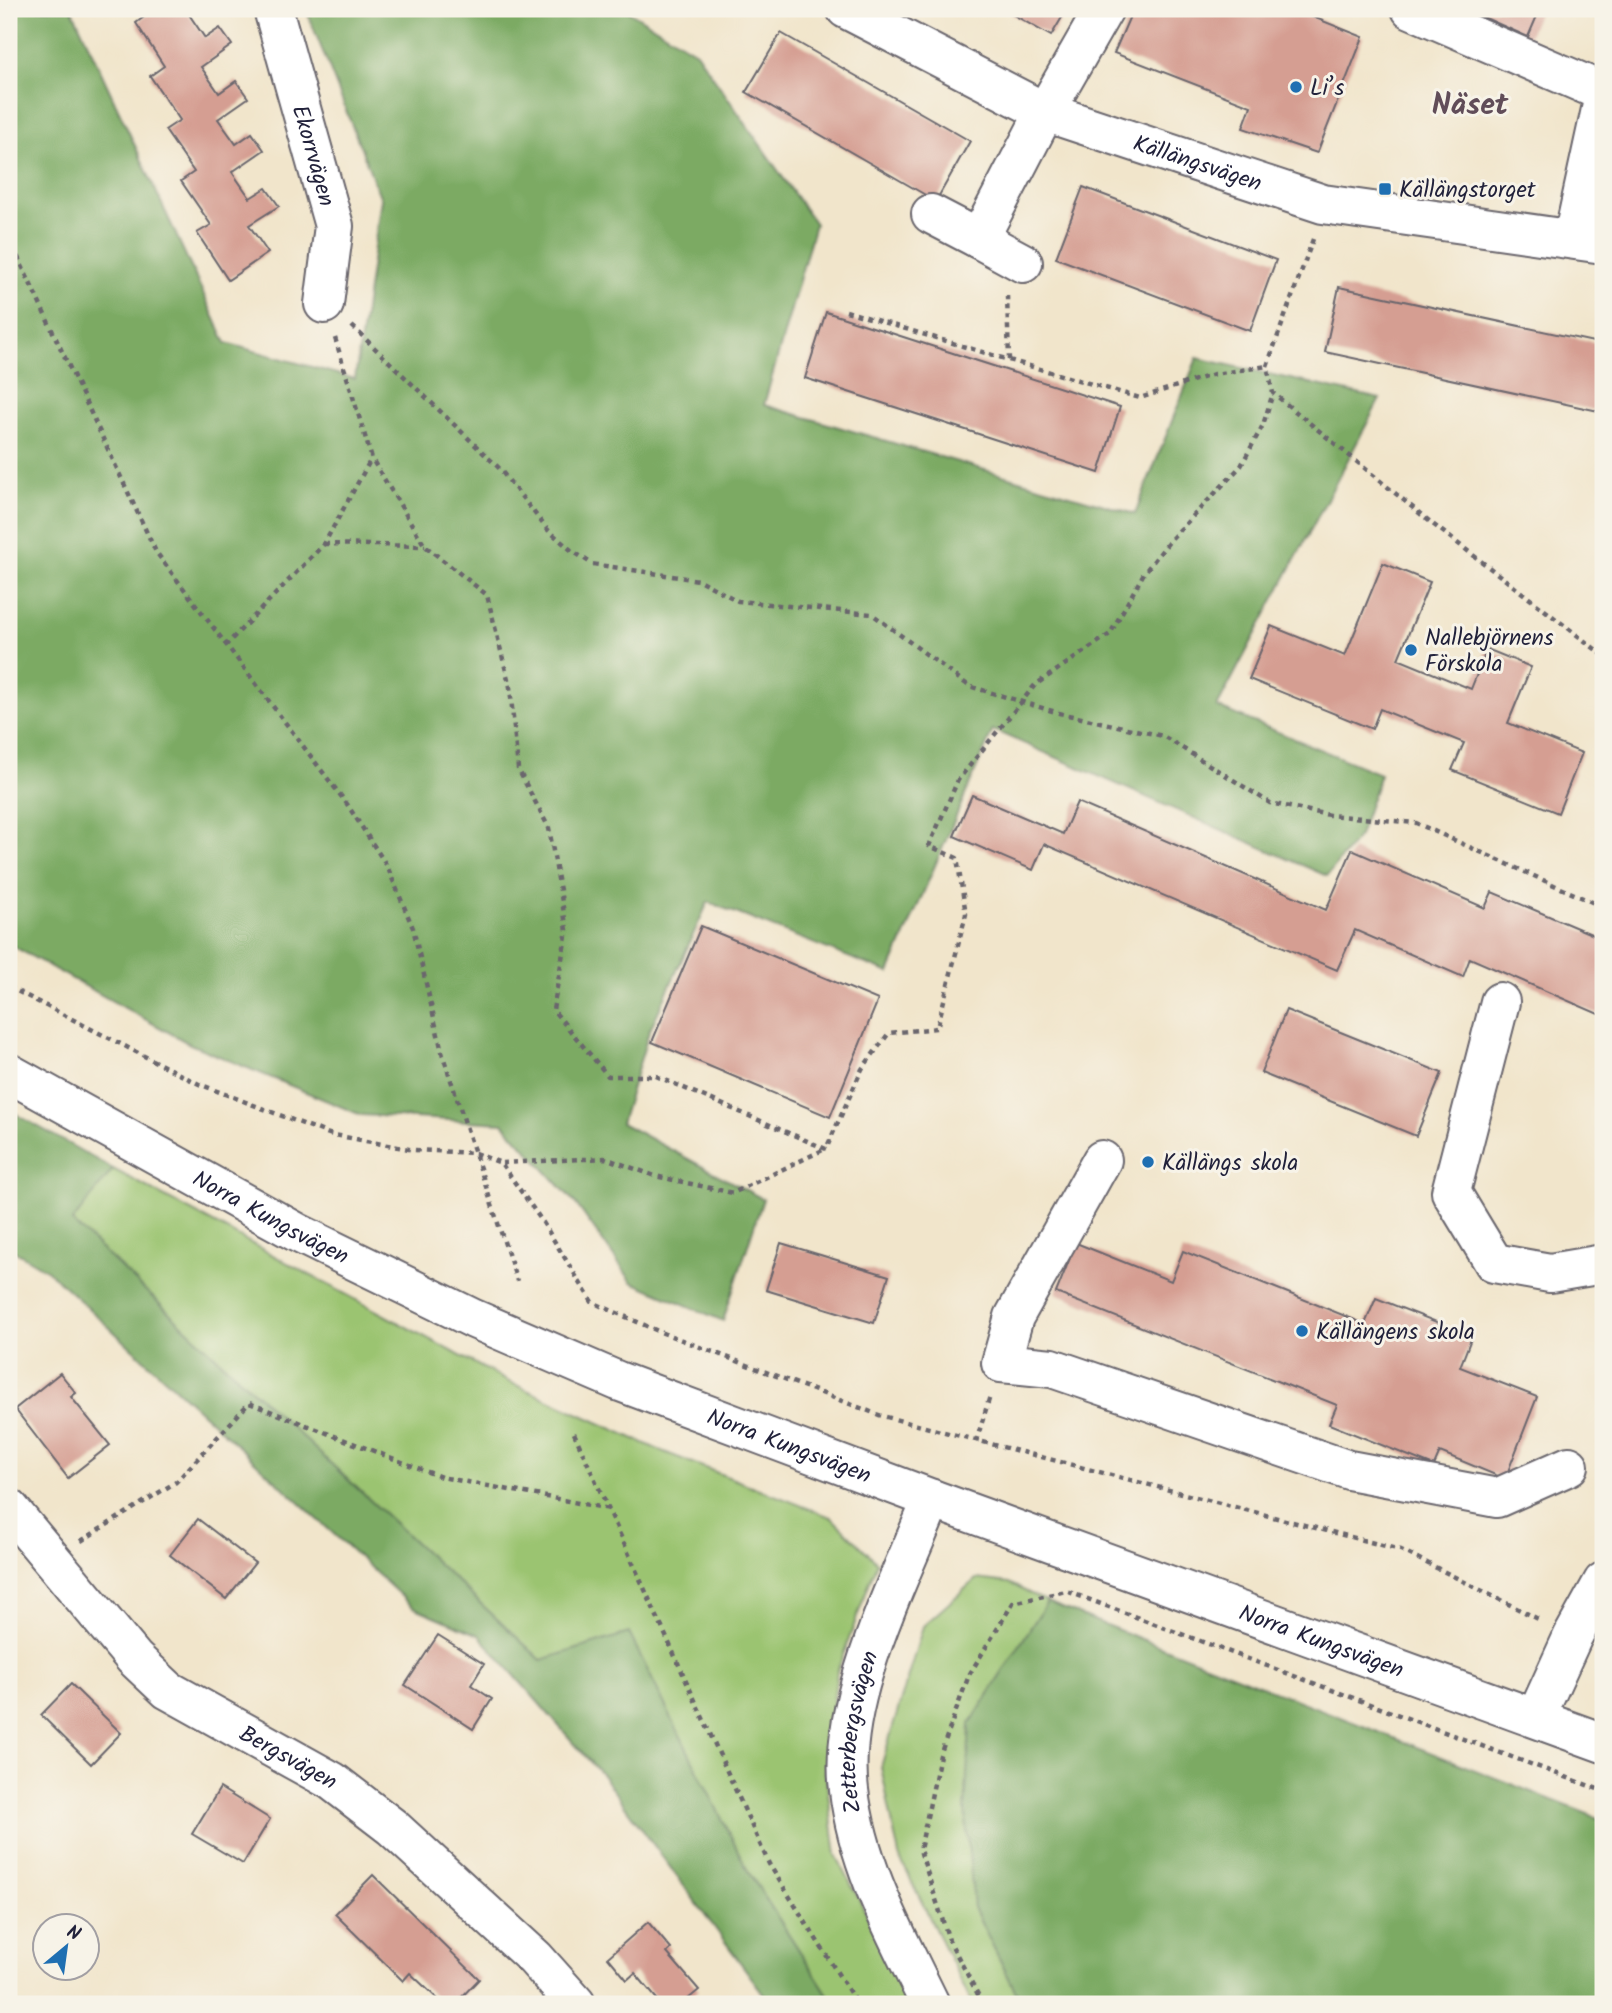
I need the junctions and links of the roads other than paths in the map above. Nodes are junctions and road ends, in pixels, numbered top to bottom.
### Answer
1 (273, 9) edge
2 (848, 9) edge
3 (1104, 9) edge
4 (1411, 9) edge
5 (1603, 92) edge
6 (1603, 100) edge
7 (1045, 112) junction
8 (931, 214) dead end
9 (1588, 241) edge
10 (324, 304) road end
11 (1500, 1002) dead end
12 (9, 1073) edge
13 (1101, 1160) dead end
14 (1603, 1264) edge
15 (1569, 1466) dead end
16 (932, 1499) junction
17 (9, 1508) edge
18 (1603, 1582) edge
19 (1536, 1717) junction
20 (1603, 1743) edge
21 (576, 2004) edge
22 (930, 2004) edge

1 - 10 street, Ekorrvägen
2 - 7 street, Källängsvägen
3 - 7 street
4 - 5 street
6 - 9 street, Källängsvägen
7 - 8 street
7 - 9 street, Källängsvägen
11 - 14 street
12 - 16 street, Norra Kungsvägen
13 - 15 street
16 - 19 street, Norra Kungsvägen
16 - 22 street, Zetterbergsvägen
17 - 21 street, Bergsvägen
18 - 19 street
19 - 20 street, Norra Kungsvägen

